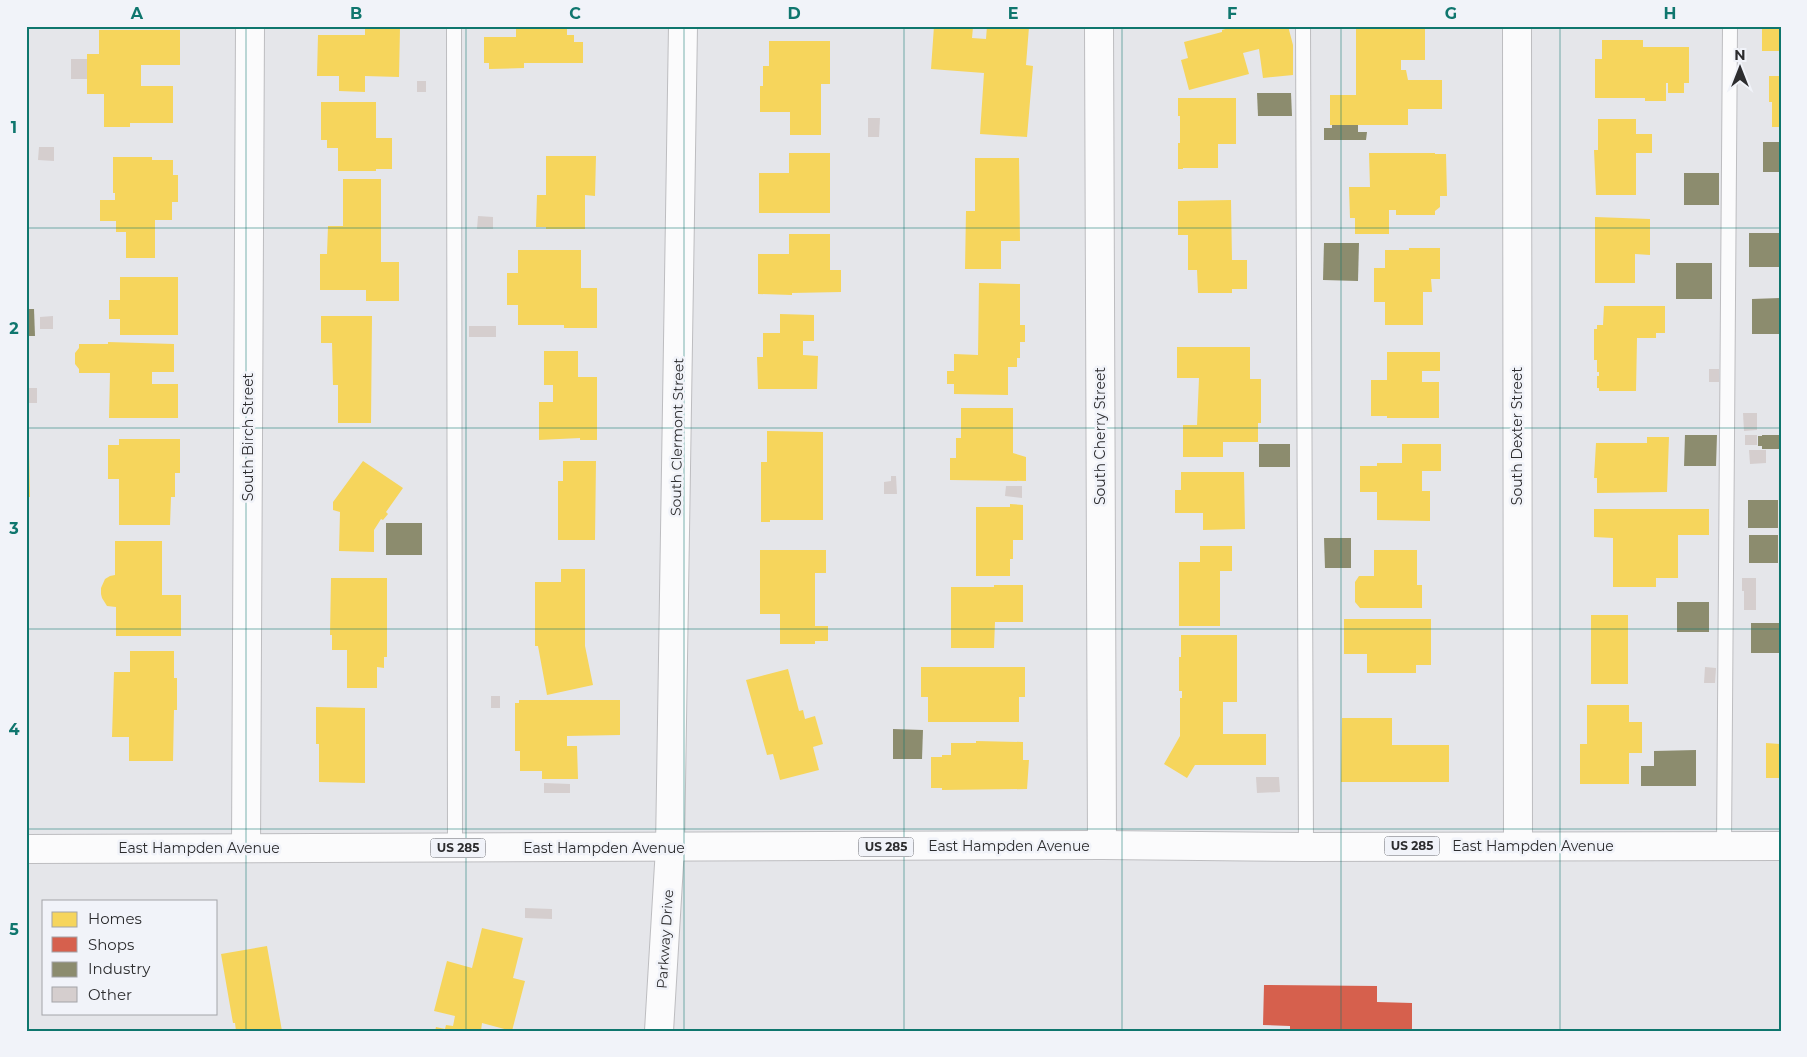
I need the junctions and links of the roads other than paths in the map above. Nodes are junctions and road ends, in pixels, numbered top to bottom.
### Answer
1 (250, 26) edge
2 (454, 26) edge
3 (682, 26) edge
4 (1099, 26) edge
5 (1303, 26) edge
6 (1517, 26) edge
7 (1730, 26) edge
8 (1102, 846) junction
9 (1518, 846) junction
10 (1724, 846) junction
11 (1781, 846) edge
12 (1306, 847) junction
13 (26, 848) edge
14 (246, 848) junction
15 (455, 848) junction
16 (670, 848) junction
17 (659, 1031) edge

1 - 14 main road, South Birch Street
2 - 15 lane
3 - 16 main road, South Clermont Street
4 - 8 main road, South Cherry Street
5 - 12 lane
6 - 9 main road, South Dexter Street
7 - 10 lane
8 - 12 main road, East Hampden Avenue / US 285
8 - 16 main road, East Hampden Avenue / US 285
9 - 10 main road, East Hampden Avenue / US 285
9 - 12 main road, East Hampden Avenue / US 285
10 - 11 main road, East Hampden Avenue / US 285
13 - 14 main road, East Hampden Avenue / US 285
14 - 15 main road, East Hampden Avenue / US 285
15 - 16 main road, East Hampden Avenue / US 285
16 - 17 main road, Parkway Drive

